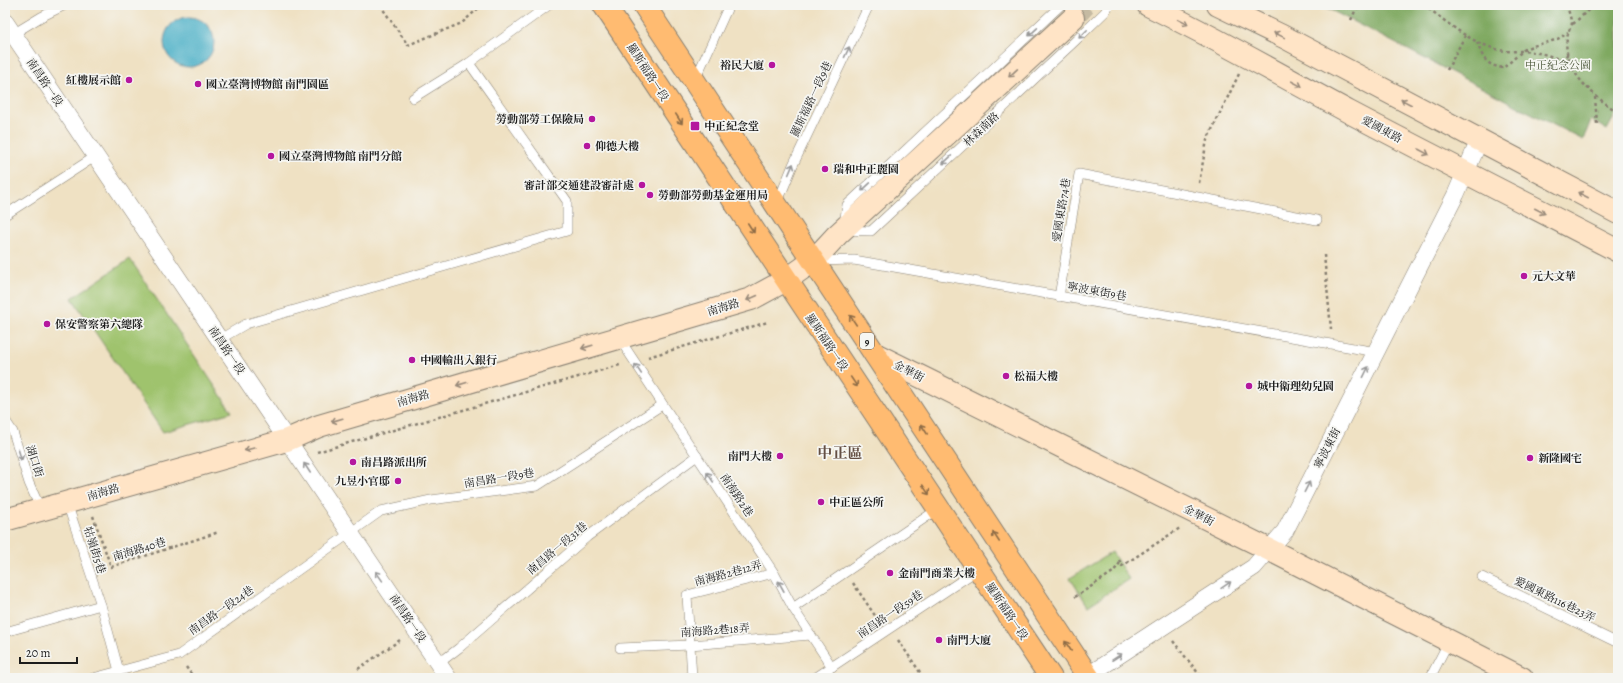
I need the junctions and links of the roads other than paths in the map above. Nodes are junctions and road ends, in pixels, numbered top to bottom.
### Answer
1 (65, 5) edge
2 (549, 5) edge
3 (604, 5) edge
4 (644, 5) edge
5 (729, 5) edge
6 (869, 5) edge
7 (1109, 5) edge
8 (1148, 5) edge
9 (1218, 5) edge
10 (1067, 12) tunnel mouth
11 (9, 28) edge
12 (469, 63) junction
13 (694, 81) junction
14 (413, 98) dead end
15 (1479, 141) junction
16 (96, 156) junction
17 (1464, 173) junction
18 (776, 205) junction
19 (1618, 213) edge
20 (5, 216) edge
21 (1317, 220) dead end
22 (843, 230) junction
23 (1618, 251) edge
24 (813, 261) junction
25 (786, 280) junction
26 (1059, 297) junction
27 (619, 338) junction
28 (220, 339) junction
29 (1376, 352) junction
30 (875, 354) junction
31 (662, 405) junction
32 (5, 420) edge
33 (287, 440) junction
34 (697, 456) junction
35 (76, 500) junction
36 (938, 509) junction
37 (41, 510) junction
38 (5, 520) edge
39 (350, 534) junction
40 (1270, 550) junction
41 (979, 569) junction
42 (774, 573) junction
43 (1482, 577) dead end
44 (101, 605) junction
45 (793, 608) junction
46 (5, 632) edge
47 (811, 635) junction
48 (1449, 641) junction
49 (1618, 642) edge
50 (690, 644) junction
51 (620, 648) dead end
52 (438, 664) junction
53 (832, 667) junction
54 (119, 671) junction
55 (104, 676) edge
56 (1087, 677) edge
57 (93, 678) edge
58 (448, 678) edge
59 (692, 678) edge
60 (815, 678) edge
61 (1051, 678) edge
62 (1430, 678) edge
63 (1522, 678) edge

1 - 11 lane
2 - 12 lane
3 -> 25 main road, 羅斯福路一段
4 - 13 main road, 9
5 - 13 lane
18 -> 6 lane, 羅斯福路一段9巷
7 -> 22 lane, 林森南路
8 -> 17 street, 愛國東路
15 -> 9 street
10 -> 22 street, 林森南路
11 - 16 street, 南昌路一段
12 - 14 lane
12 - 28 lane
13 - 18 main road, 9
15 - 17 street, 寧波東街
19 -> 15 street
16 - 20 lane
16 - 28 street, 南昌路一段
17 -> 23 street, 愛國東路
17 - 29 street, 寧波東街
18 - 24 main road, 9
21 - 26 lane, 愛國東路74巷
22 - 24 street, 林森南路
24 - 25 street, 南海路
24 - 26 lane, 寧波東街9巷
30 -> 24 main road, 9
25 -> 27 street, 南海路
25 -> 36 main road, 羅斯福路一段
26 - 29 lane, 寧波東街9巷
31 -> 27 lane, 南海路2巷
27 -> 33 street, 南海路
28 - 33 street, 南昌路一段
40 -> 29 street, 寧波東街
30 - 40 street, 金華街
56 -> 30 main road, 9
31 - 34 lane, 南海路2巷
31 - 39 lane, 南昌路一段9巷
32 -> 37 lane, 湖口街
33 -> 35 street, 南海路
39 -> 33 street, 南昌路一段
42 -> 34 lane, 南海路2巷
34 - 52 lane, 南昌路一段31巷
35 - 37 street, 南海路
35 - 44 lane, 牯嶺街5巷
36 - 41 main road, 羅斯福路一段
36 - 45 lane
37 - 38 street, 南海路
52 -> 39 street, 南昌路一段
39 - 54 lane, 南昌路一段24巷
40 - 48 street, 金華街
56 -> 40 street, 寧波東街
41 - 53 lane, 南昌路一段59巷
41 - 61 main road, 羅斯福路一段
45 -> 42 lane, 南海路2巷
42 - 50 lane, 南海路2巷12弄
43 - 49 lane, 愛國東路116巷23弄
44 - 46 lane
44 - 54 lane, 牯嶺街5巷
45 - 47 lane, 南海路2巷
47 - 50 lane, 南海路2巷18弄
47 - 53 lane, 南海路2巷
48 - 62 lane
48 - 63 street, 金華街
50 - 51 lane, 南海路2巷18弄
50 - 59 lane
52 - 58 street, 南昌路一段
53 - 60 lane, 南昌路一段59巷
54 - 55 lane, 南昌路一段24巷
55 - 57 lane, 南昌路一段24巷

